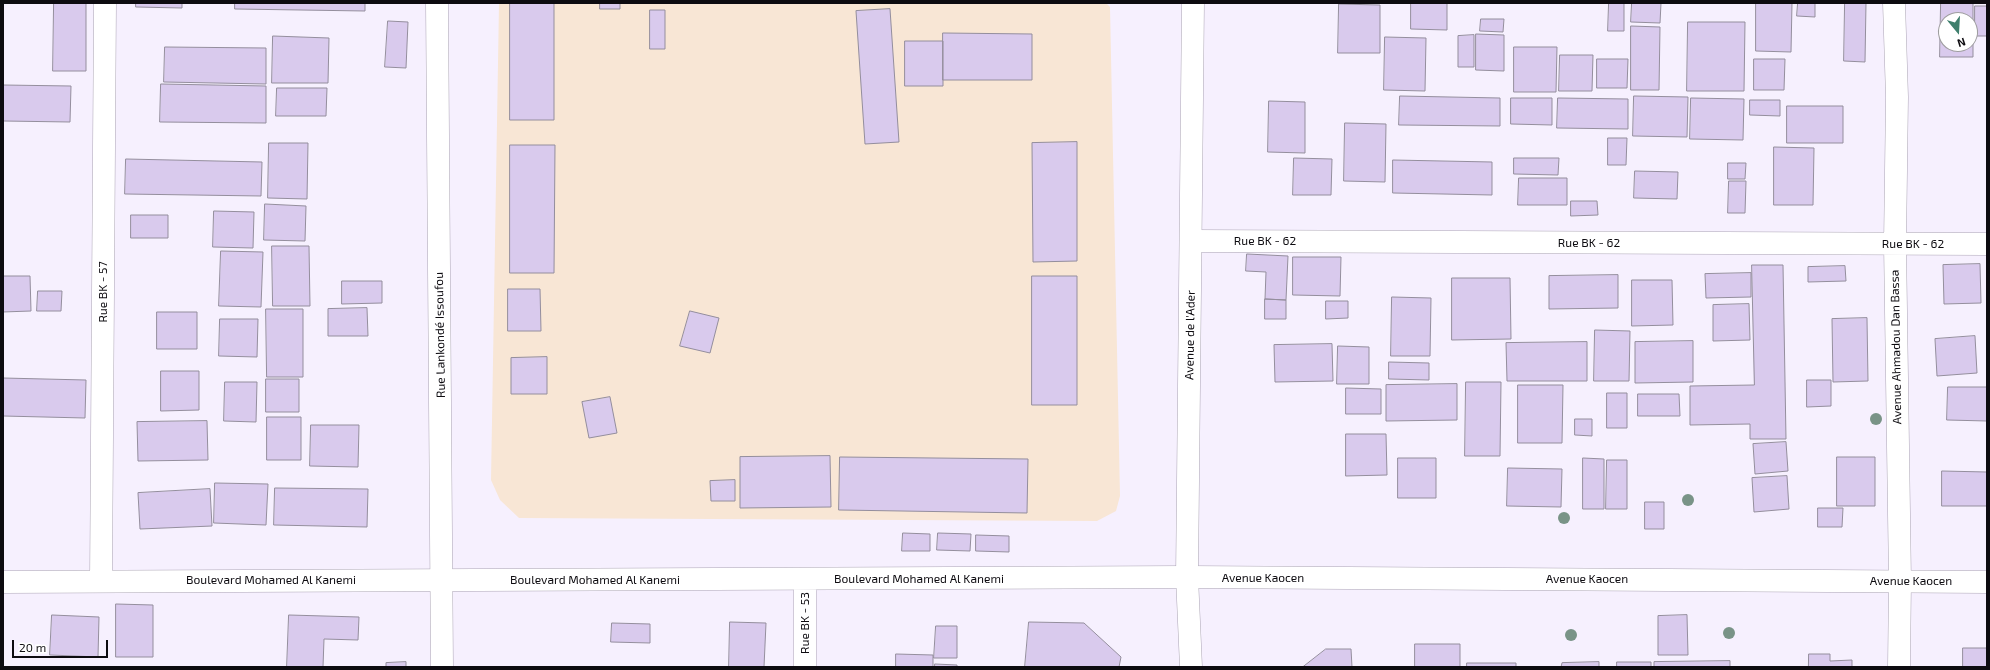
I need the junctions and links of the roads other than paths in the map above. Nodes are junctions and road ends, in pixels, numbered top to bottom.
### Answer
1 (105, 3) edge
2 (437, 3) edge
3 (1194, 3) edge
4 (1894, 3) edge
5 (1191, 241) junction
6 (1894, 244) junction
7 (1987, 244) edge
8 (1187, 577) junction
9 (443, 580) junction
10 (805, 580) junction
11 (101, 581) junction
12 (1900, 581) junction
13 (3, 582) edge
14 (1987, 582) edge
15 (442, 667) edge
16 (805, 667) edge
17 (1191, 667) edge
18 (1899, 667) edge

1 - 11 street, Rue BK - 57
2 - 9 street, Rue Lankondé Issoufou
3 - 5 street, Avenue de l'Ader
4 - 6 street, Avenue Ahmadou Dan Bassa
5 - 6 street, Rue BK - 62
5 - 8 street, Avenue de l'Ader
6 - 7 street, Rue BK - 62
6 - 12 street, Avenue Ahmadou Dan Bassa
8 - 10 street, Boulevard Mohamed Al Kanemi
8 - 12 street, Avenue Kaocen
8 - 17 street, Avenue de l'Ader
9 - 10 street, Boulevard Mohamed Al Kanemi
9 - 11 street, Boulevard Mohamed Al Kanemi
9 - 15 street, Rue Lankondé Issoufou
10 - 16 street, Rue BK - 53
11 - 13 street, Boulevard Mohamed Al Kanemi
12 - 14 street, Avenue Kaocen
12 - 18 street, Avenue Ahmadou Dan Bassa

